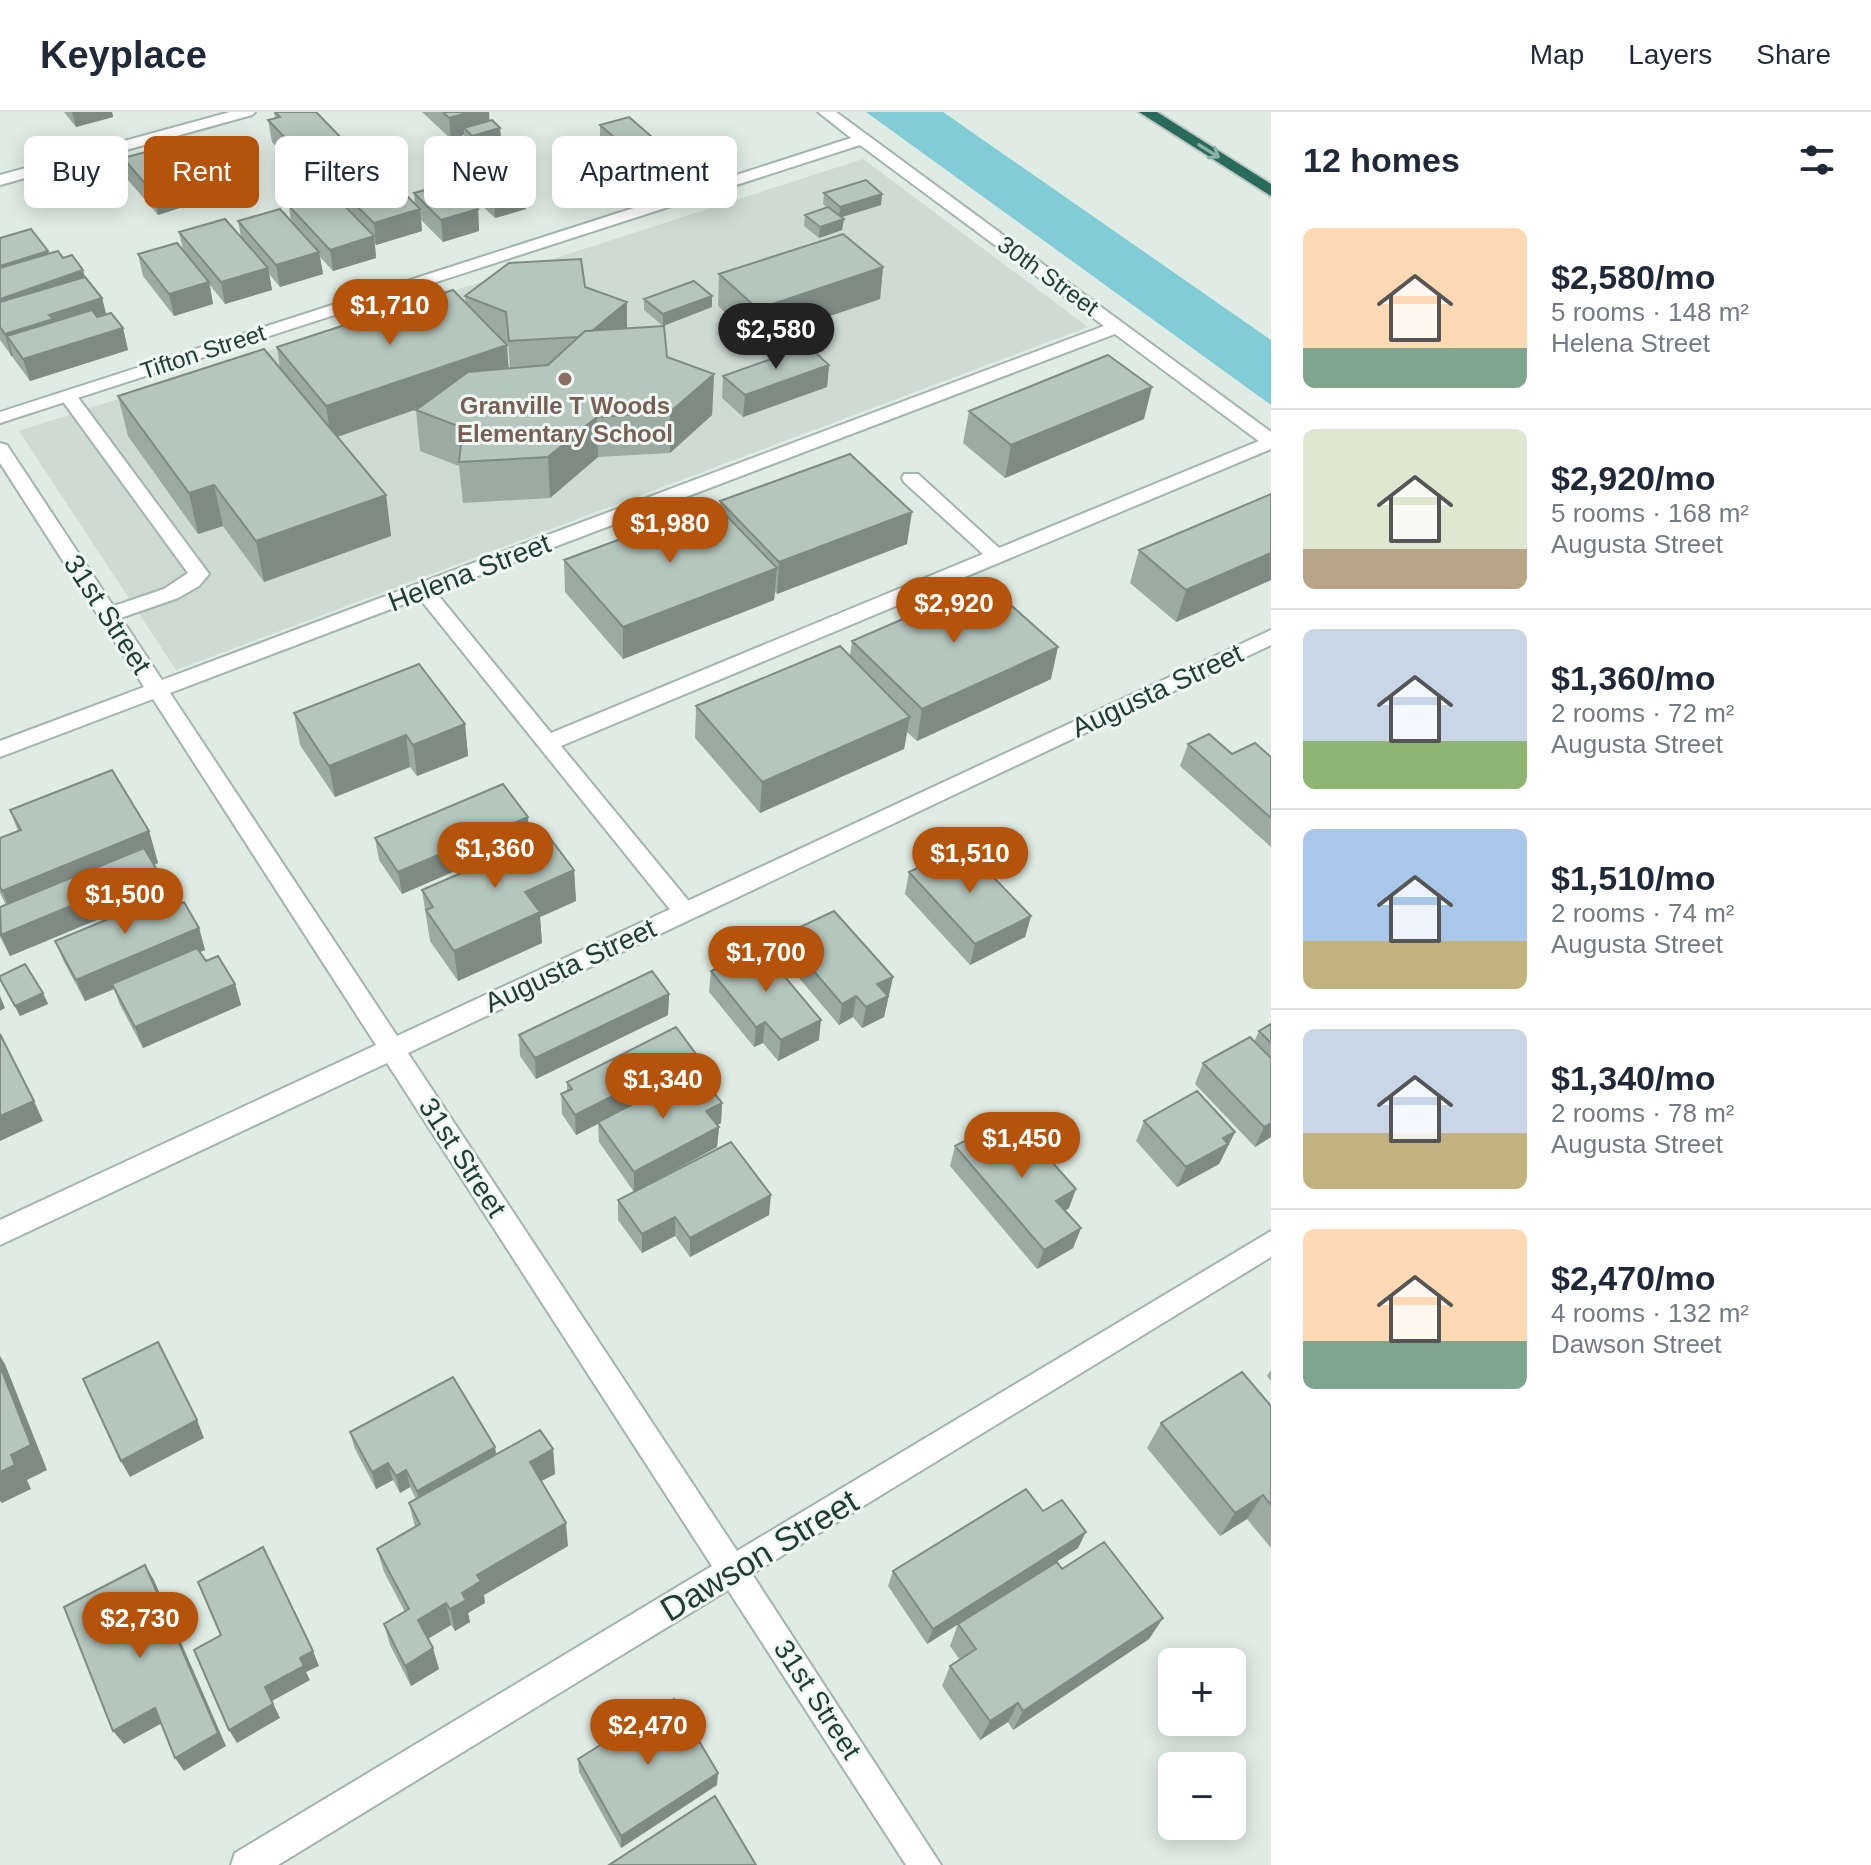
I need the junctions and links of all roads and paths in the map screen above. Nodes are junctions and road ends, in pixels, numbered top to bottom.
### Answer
1 (247, 112) edge
2 (826, 112) edge
3 (1147, 112) edge
4 (862, 139) junction
5 (0, 180) edge
6 (1271, 191) edge
7 (1117, 327) junction
8 (68, 396) junction
9 (0, 418) edge
10 (1271, 441) edge
11 (0, 449) edge
12 (911, 478) dead end
13 (997, 556) junction
14 (422, 589) junction
15 (109, 615) junction
16 (1271, 637) edge
17 (157, 689) junction
18 (547, 743) junction
19 (0, 749) edge
20 (684, 911) junction
21 (392, 1048) junction
22 (0, 1233) edge
23 (1271, 1243) edge
24 (734, 1570) junction
25 (247, 1865) edge
26 (925, 1865) edge

1 - 5 street
2 - 4 street, 30th Street
3 -> 6 highway
4 - 7 street, 30th Street
4 - 8 street, Tifton Street
7 - 10 street, 30th Street
7 - 14 street, Helena Street
8 - 9 street, Tifton Street
8 - 15 street
10 - 13 street
11 - 15 street, 31st Street
12 - 13 street
13 - 18 street
14 - 17 street, Helena Street
14 - 18 street
15 - 17 street, 31st Street
16 - 20 street, Augusta Street
17 - 19 street, Helena Street
17 - 21 street, 31st Street
18 - 20 street
20 - 21 street, Augusta Street
21 - 22 street, Augusta Street
21 - 24 street, 31st Street
23 - 24 street, Dawson Street
24 - 25 street, Dawson Street
24 - 26 street, 31st Street

